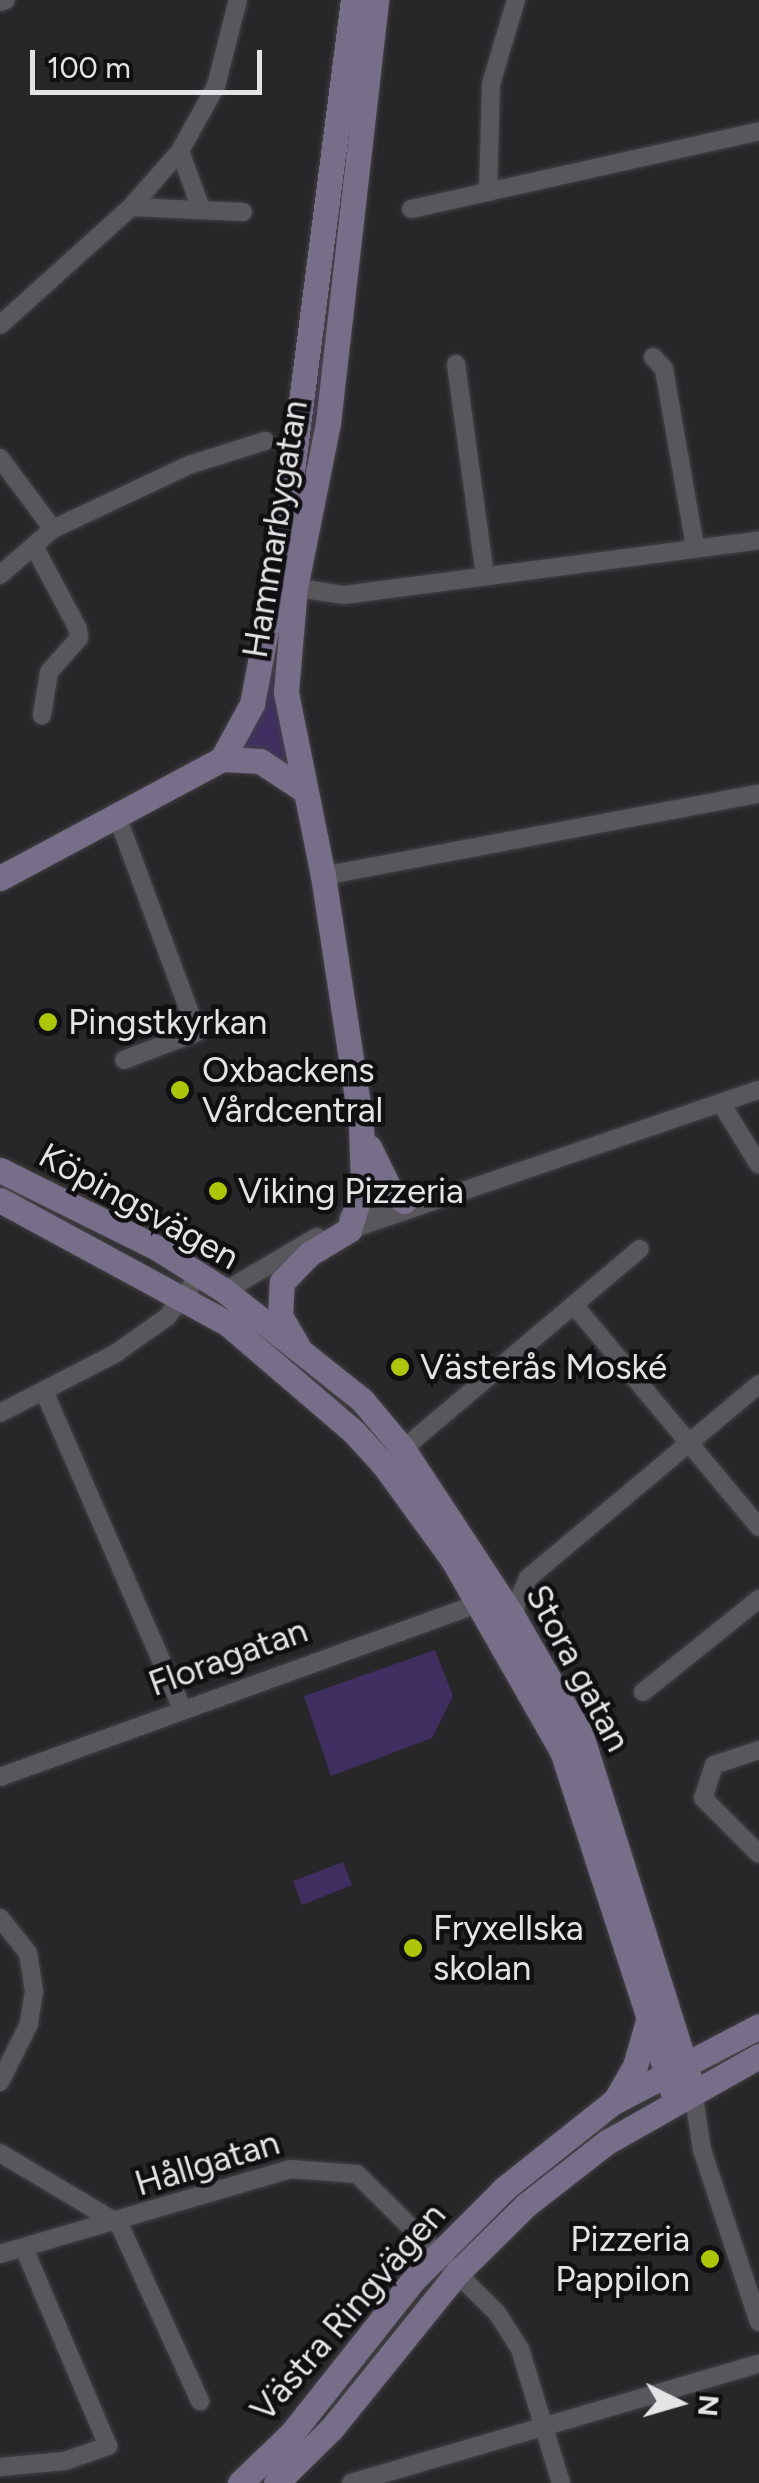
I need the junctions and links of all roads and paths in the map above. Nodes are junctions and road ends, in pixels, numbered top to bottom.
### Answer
1 (238, 0) edge
2 (353, 0) edge
3 (376, 0) edge
4 (516, 0) edge
5 (759, 131) edge
6 (180, 151) junction
7 (488, 192) junction
8 (200, 206) junction
9 (131, 207) junction
10 (410, 209) dead end
11 (244, 212) dead end
12 (0, 325) edge
13 (652, 356) dead end
14 (456, 364) dead end
15 (266, 441) dead end
16 (0, 458) edge
17 (52, 530) junction
18 (759, 540) edge
19 (695, 547) junction
20 (36, 550) junction
21 (0, 574) edge
22 (485, 576) junction
23 (285, 586) junction
24 (42, 715) dead end
25 (222, 759) junction
26 (304, 790) junction
27 (759, 794) edge
28 (116, 813) junction
29 (323, 876) junction
30 (0, 878) edge
31 (124, 1060) dead end
32 (759, 1090) edge
33 (722, 1105) junction
34 (361, 1124) junction
35 (759, 1165) edge
36 (0, 1170) edge
37 (0, 1200) edge
38 (416, 1204) junction
39 (354, 1221) junction
40 (640, 1249) dead end
41 (286, 1273) junction
42 (200, 1274) junction
43 (185, 1298) junction
44 (574, 1306) junction
45 (226, 1308) junction
46 (297, 1345) junction
47 (759, 1384) edge
48 (44, 1391) junction
49 (0, 1413) edge
50 (688, 1444) junction
51 (403, 1449) junction
52 (759, 1526) edge
53 (759, 1599) edge
54 (480, 1603) junction
55 (512, 1615) junction
56 (644, 1692) dead end
57 (182, 1708) junction
58 (759, 1750) edge
59 (0, 1777) edge
60 (759, 1854) edge
61 (0, 1918) edge
62 (660, 2018) junction
63 (759, 2027) edge
64 (759, 2056) edge
65 (730, 2072) junction
66 (759, 2072) edge
67 (0, 2082) edge
68 (678, 2083) junction
69 (612, 2103) junction
70 (0, 2153) edge
71 (119, 2224) junction
72 (24, 2248) junction
73 (0, 2254) edge
74 (448, 2262) junction
75 (759, 2322) edge
76 (759, 2364) edge
77 (200, 2400) dead end
78 (543, 2426) junction
79 (0, 2466) edge
80 (240, 2483) edge
81 (276, 2483) edge
82 (352, 2483) edge
83 (561, 2483) edge

1 - 6 street
2 - 23 main road, Hammarbygatan
3 - 23 main road, Hammarbygatan
4 - 7 street
5 - 7 street
6 - 8 street
6 - 9 street
7 - 10 street
8 - 9 street
8 - 11 street
9 - 12 street
13 - 19 street
14 - 22 street
15 - 17 street
16 - 17 street
17 - 20 street
18 - 19 street
19 - 22 street
20 - 21 street
20 - 24 street
22 - 23 street
23 - 25 main road, Hammarbygatan
23 - 26 main road, Hammarbygatan
25 - 26 main road
25 - 28 main road
26 - 29 main road, Hammarbygatan
27 - 29 street
28 - 30 main road
28 - 31 street
29 - 34 main road, Hammarbygatan
32 - 33 street
33 - 35 street
33 - 38 street
34 - 38 main road, Hammarbygatan
34 - 39 main road, Hammarbygatan
36 - 42 main road, Köpingsvägen
37 - 43 main road, Köpingsvägen
38 - 39 street
39 - 41 main road
39 - 45 street
40 - 44 street
41 - 45 main road
41 - 46 main road
42 - 43 street
42 - 45 main road, Köpingsvägen
43 - 45 main road, Köpingsvägen
43 - 48 street
44 - 50 street
44 - 51 street
45 - 46 main road, Stora gatan
45 - 54 main road, Stora gatan
46 - 51 main road, Stora gatan
47 - 50 street
48 - 49 street
48 - 57 street
50 - 52 street
50 - 55 street
51 - 55 main road, Stora gatan
53 - 56 street
54 - 57 street, Floragatan
54 - 62 main road, Stora gatan
55 - 62 main road, Stora gatan
57 - 59 street, Floragatan
58 - 60 street
61 - 67 street
62 - 63 main road
62 - 68 main road, Stora gatan
62 - 69 main road
63 - 68 main road, Västra Ringvägen
64 - 65 main road, Västra Ringvägen
65 - 66 street
65 - 68 main road, Västra Ringvägen
68 - 69 main road, Västra Ringvägen
68 - 74 main road, Västra Ringvägen
68 - 75 street, Stora gatan
69 - 74 main road, Västra Ringvägen
70 - 71 street
71 - 72 street, Hållgatan
71 - 74 street, Hållgatan
71 - 77 street
72 - 73 street, Hållgatan
72 - 79 street
74 - 78 street, Hållgatan
74 - 80 main road, Västra Ringvägen
74 - 81 main road, Västra Ringvägen
76 - 78 street
78 - 82 street
78 - 83 street, Hållgatan

